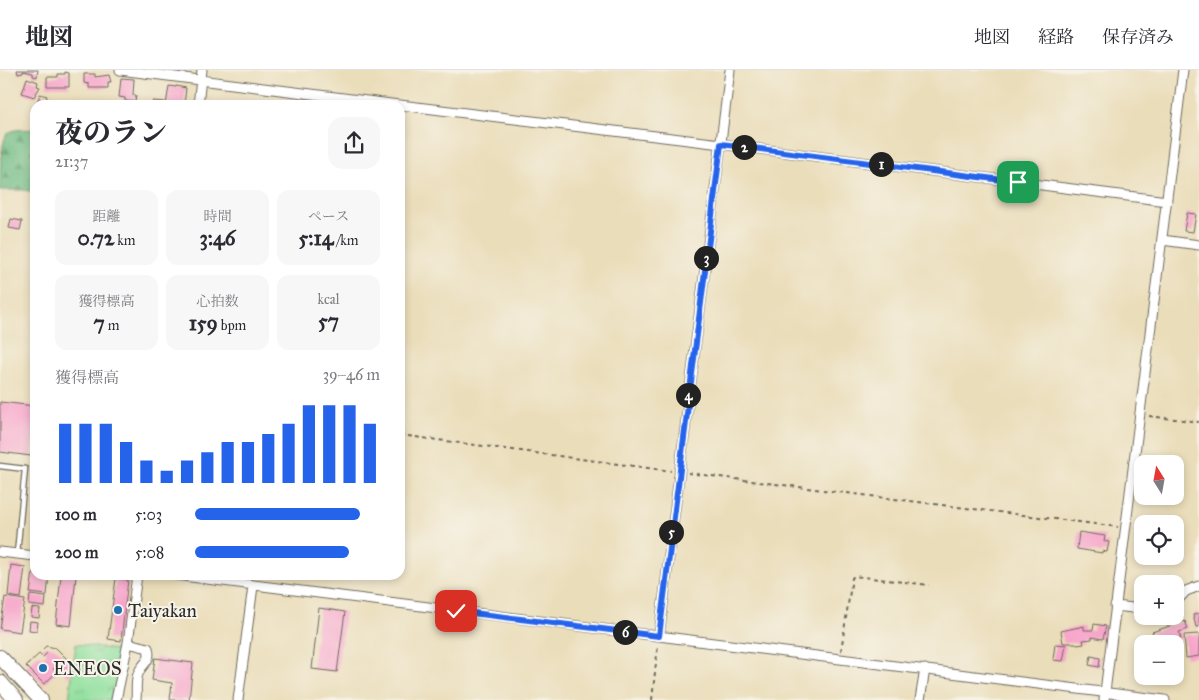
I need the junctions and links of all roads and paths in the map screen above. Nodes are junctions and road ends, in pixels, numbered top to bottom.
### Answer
1 (120, 70) edge
2 (202, 70) edge
3 (730, 70) edge
4 (1183, 70) edge
5 (201, 81) junction
6 (199, 100) edge
7 (358, 100) edge
8 (405, 106) edge
9 (721, 144) junction
10 (1167, 200) junction
11 (1162, 240) junction
12 (1199, 245) edge
13 (1140, 415) junction
14 (1199, 422) edge
15 (405, 437) edge
16 (0, 466) edge
17 (679, 472) junction
18 (1125, 528) junction
19 (0, 552) edge
20 (17, 554) junction
21 (30, 555) edge
22 (136, 580) edge
23 (210, 580) edge
24 (929, 585) dead end
25 (253, 586) junction
26 (1199, 586) edge
27 (1184, 593) edge
28 (1115, 606) junction
29 (1134, 609) edge
30 (659, 636) junction
31 (128, 643) junction
32 (0, 657) edge
33 (840, 658) junction
34 (925, 669) junction
35 (0, 682) edge
36 (1104, 697) edge
37 (16, 700) edge
38 (40, 700) edge
39 (116, 700) edge
40 (136, 700) edge
41 (238, 700) edge
42 (652, 700) edge
43 (920, 700) edge
44 (1165, 700) edge

1 - 5 street
2 - 5 street
3 - 9 street
4 - 10 street
5 - 6 street
5 - 7 street
8 - 9 street
9 - 10 street
9 - 17 street
10 - 11 street
11 - 12 street
11 - 13 street
13 - 14 path
13 - 18 street
15 - 17 path
16 - 20 lane
17 - 18 path
17 - 30 street
18 - 28 street
19 - 20 street
20 - 21 street
22 - 31 street
23 - 25 street
24 - 33 path
25 - 30 street
25 - 41 street
26 - 27 street
28 - 29 street
28 - 36 street
30 - 33 street
30 - 42 path
31 - 39 street
31 - 40 street
32 - 38 highway
33 - 34 street
34 - 36 street
34 - 43 street
35 - 37 highway
36 - 44 street

